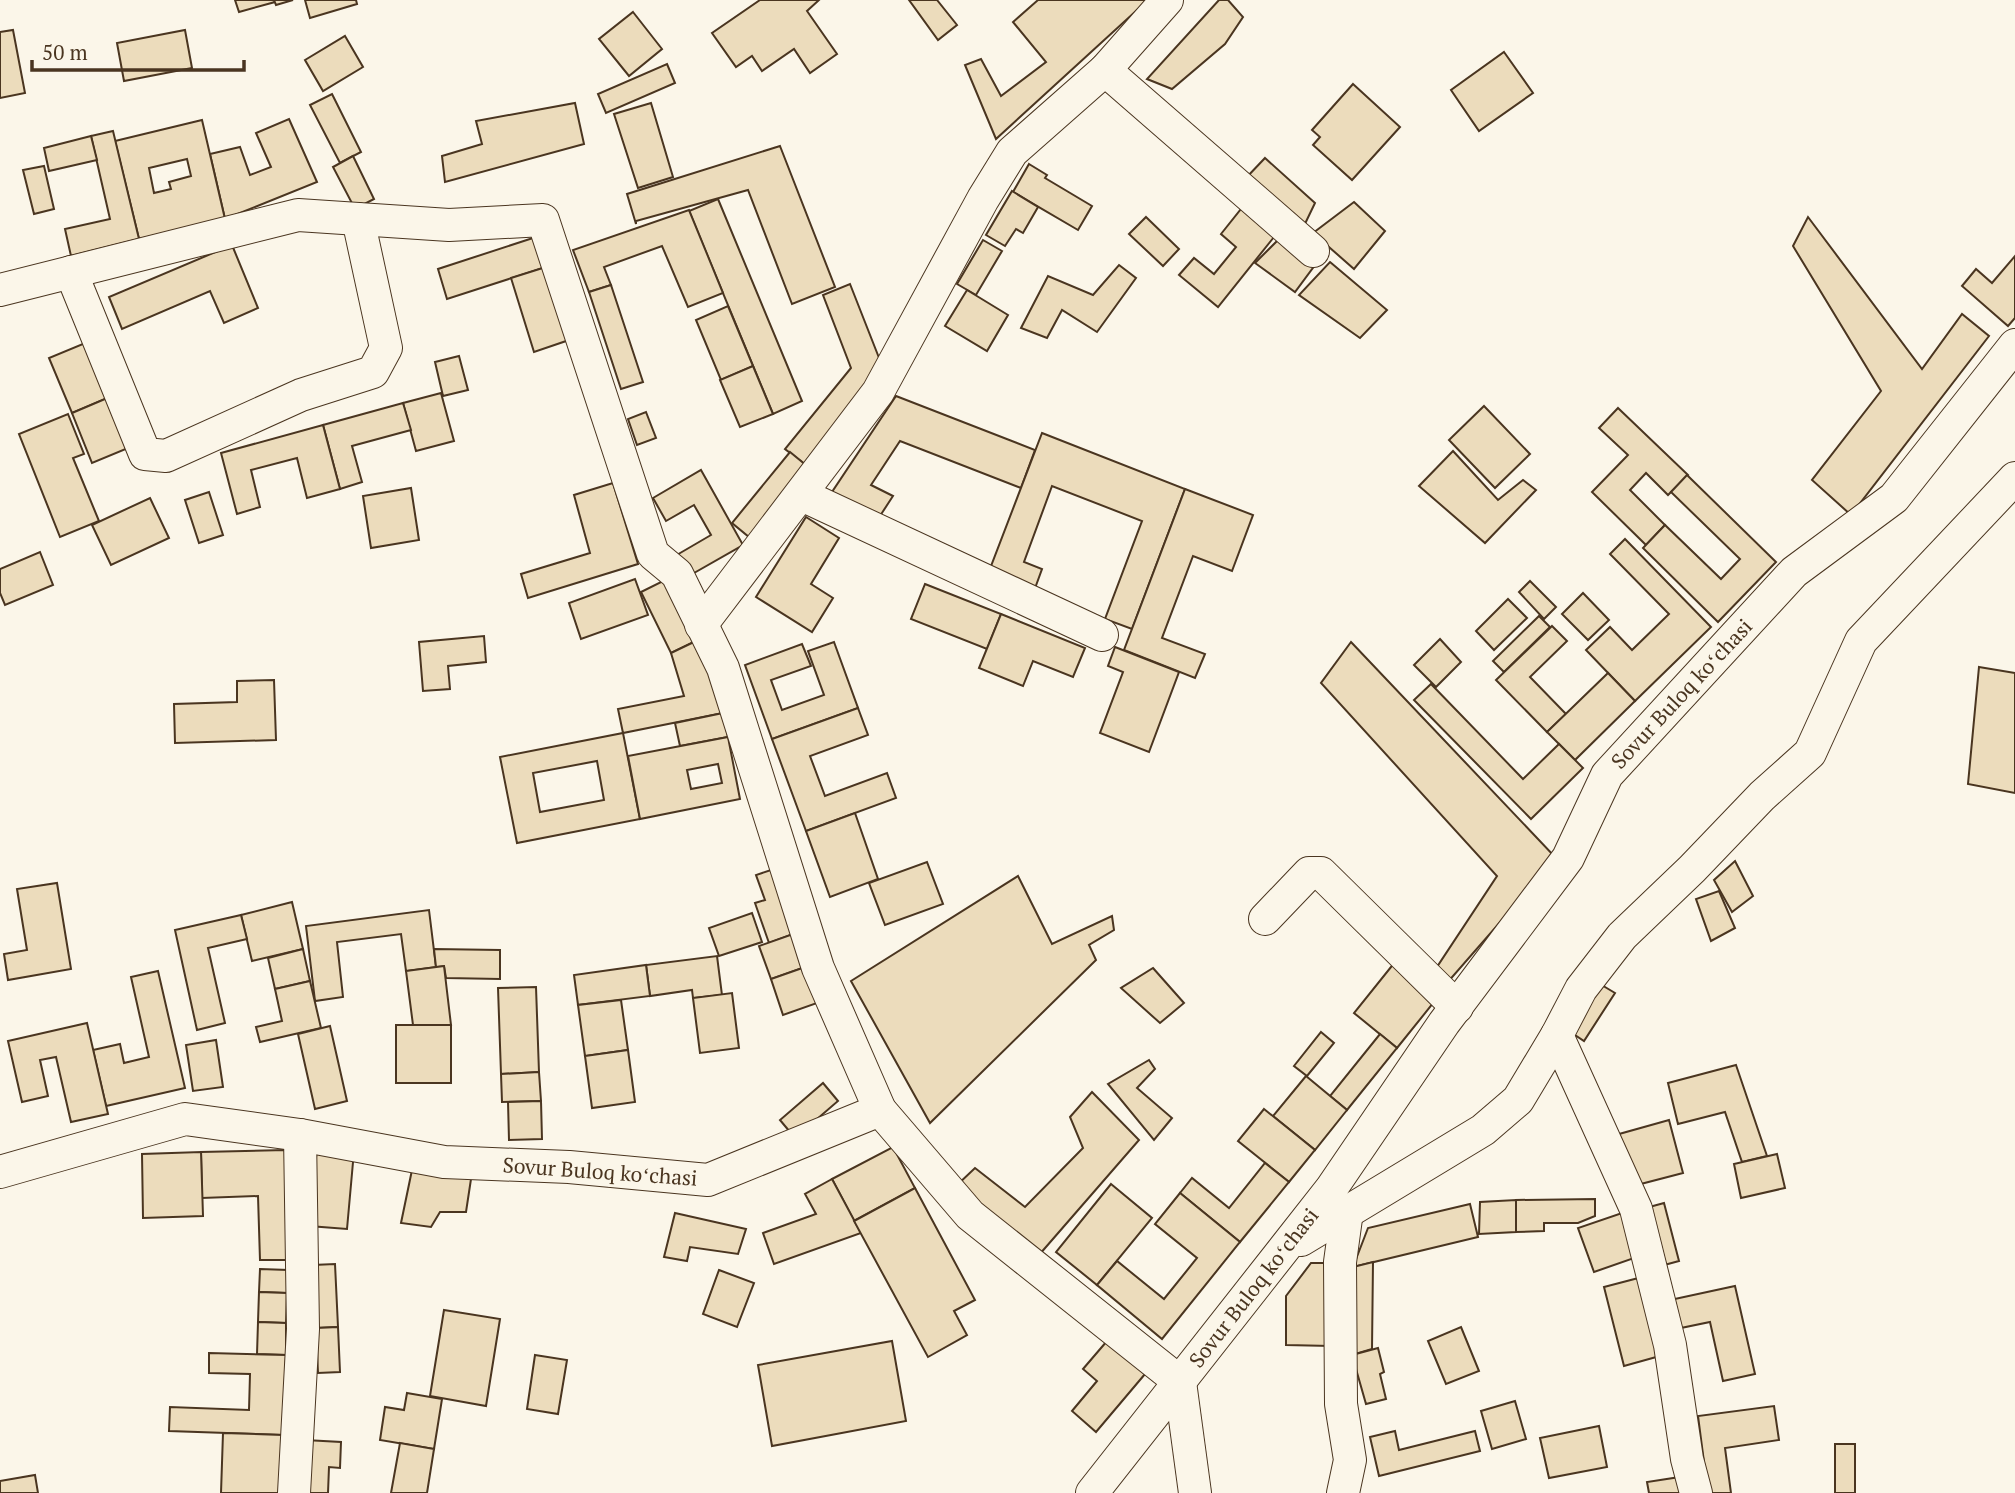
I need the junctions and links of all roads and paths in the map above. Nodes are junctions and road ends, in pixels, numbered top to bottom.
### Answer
1 (1167, 0) edge
2 (1105, 70) junction
3 (358, 219) junction
4 (1313, 251) dead end
5 (71, 272) junction
6 (0, 290) edge
7 (2015, 345) edge
8 (2015, 478) edge
9 (802, 495) junction
10 (701, 625) junction
11 (1102, 635) dead end
12 (1265, 919) dead end
13 (1457, 1007) junction
14 (1557, 1035) junction
15 (880, 1111) junction
16 (300, 1135) junction
17 (0, 1172) edge
18 (1347, 1211) junction
19 (1284, 1250) junction
20 (1180, 1382) junction
21 (294, 1493) edge
22 (1092, 1493) edge
23 (1195, 1493) edge
24 (1343, 1493) edge
25 (1696, 1493) edge

1 - 2 street
2 - 4 street
2 - 9 street
3 - 5 street
3 - 5 street
3 - 10 street
5 - 6 street
7 - 13 street, Sovur Buloq koʻchasi
8 - 14 street
9 - 10 street
9 - 11 street
10 - 15 street
12 - 13 street
13 - 19 street, Sovur Buloq koʻchasi
14 - 18 street
14 - 25 street
15 - 16 street, Sovur Buloq koʻchasi
15 - 20 street, Sovur Buloq koʻchasi
16 - 17 street, Sovur Buloq koʻchasi
16 - 21 street
18 - 19 street
18 - 24 street
19 - 20 street, Sovur Buloq koʻchasi
20 - 22 street
20 - 23 street

